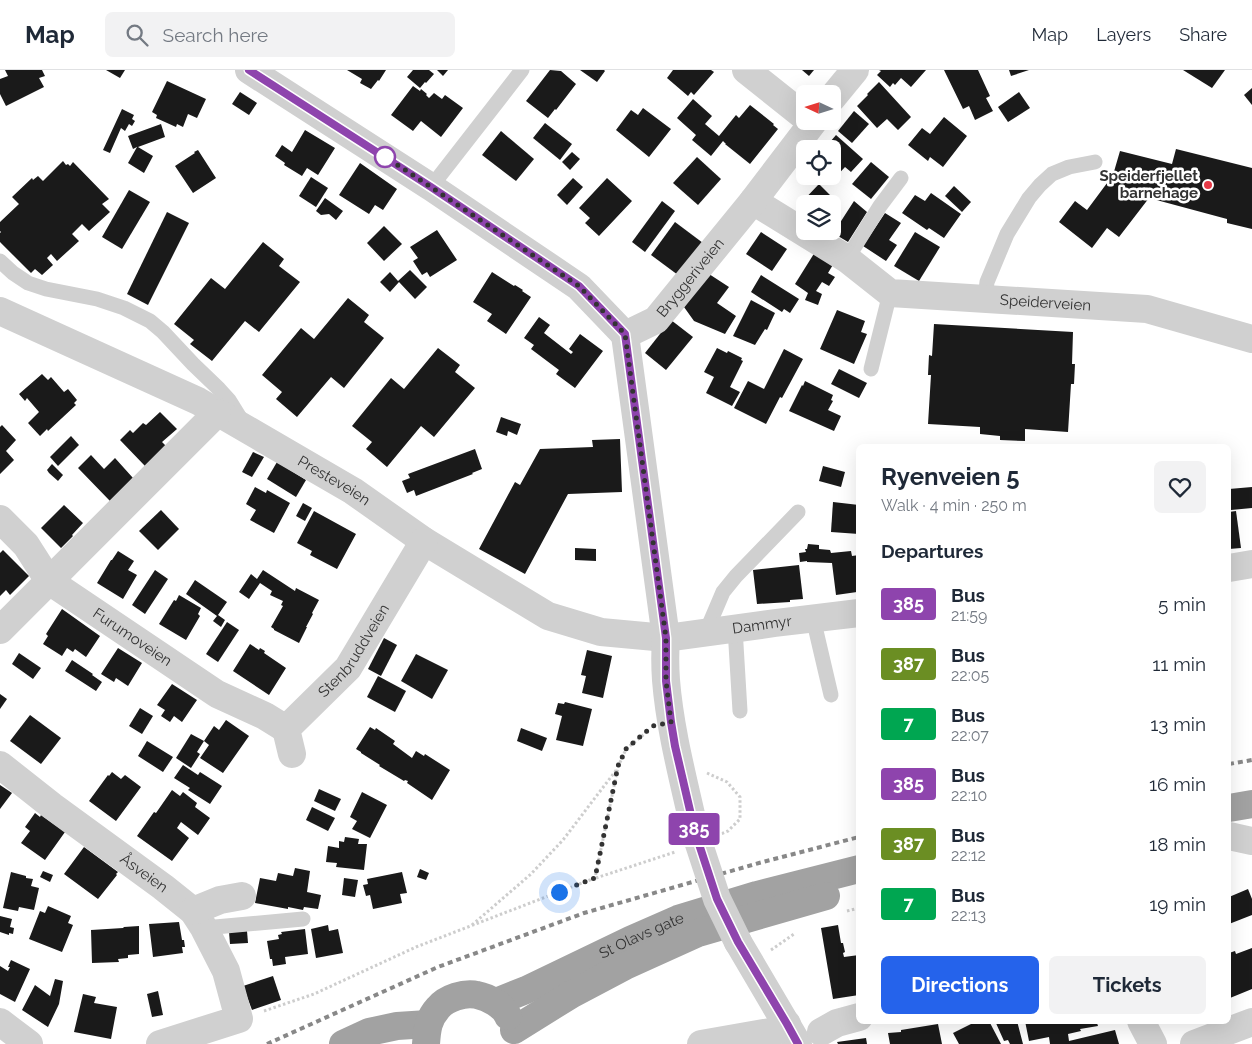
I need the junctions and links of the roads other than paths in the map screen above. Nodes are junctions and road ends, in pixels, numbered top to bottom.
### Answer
1 (249, 70) edge
2 (522, 70) edge
3 (746, 70) edge
4 (855, 70) edge
5 (841, 87) edge
6 (796, 110) edge
7 (804, 130) edge
8 (1094, 162) dead end
9 (901, 178) dead end
10 (431, 187) junction
11 (753, 201) junction
12 (847, 259) junction
13 (0, 261) edge
14 (890, 292) junction
15 (985, 299) junction
16 (0, 311) edge
17 (625, 334) junction
18 (1252, 338) edge
19 (871, 369) dead end
20 (217, 413) junction
21 (246, 429) junction
22 (798, 512) dead end
23 (0, 519) edge
24 (424, 541) junction
25 (1252, 564) edge
26 (1231, 568) edge
27 (49, 580) junction
28 (856, 613) edge
29 (813, 618) junction
30 (735, 628) junction
31 (0, 630) edge
32 (706, 632) junction
33 (666, 638) junction
34 (831, 695) dead end
35 (740, 710) dead end
36 (289, 742) joint
37 (0, 765) edge
38 (1252, 804) edge
39 (1231, 808) edge
40 (1231, 836) edge
41 (1252, 841) edge
42 (856, 870) edge
43 (856, 886) edge
44 (797, 894) junction
45 (242, 896) dead end
46 (198, 919) junction
47 (303, 919) dead end
48 (496, 1002) junction
49 (856, 1018) edge
50 (0, 1022) edge
51 (1252, 1022) edge
52 (1143, 1024) edge
53 (802, 1033) edge
54 (427, 1034) edge
55 (514, 1037) edge
56 (747, 1040) edge
57 (29, 1044) edge
58 (160, 1044) edge
59 (343, 1044) edge
60 (701, 1044) edge
61 (1153, 1044) edge
62 (1194, 1044) edge

1 - 10 street
2 - 10 lane
3 - 6 street
4 - 5 street
7 - 11 street, Bryggeriveien
8 - 15 lane
9 - 12 lane
10 - 17 street
11 - 12 street
11 - 17 street, Bryggeriveien
12 - 14 street
13 - 21 lane
14 - 15 street, Speiderveien
14 - 19 lane
15 - 18 street, Speiderveien
16 - 20 street, Presteveien
17 - 33 street
20 - 21 street, Presteveien
20 - 27 street
21 - 24 street, Presteveien
22 - 32 lane
23 - 27 street, Furumoveien
24 - 33 street, Presteveien
24 - 36 street, Stenbruddveien
25 - 26 street
27 - 31 street
27 - 36 street, Furumoveien
28 - 29 street, Dammyr
29 - 30 street, Dammyr
29 - 34 lane
30 - 32 street, Dammyr
30 - 35 lane
32 - 33 street, Dammyr
33 - 53 street, bridge
37 - 46 street, Åsveien
38 - 39 highway
40 - 41 street
42 - 44 highway
43 - 44 highway
44 - 48 highway, St Olavs gate
44 - 55 highway, St Olavs gate
45 - 46 street
46 - 47 lane
46 - 58 street, Åsveien
48 - 54 highway
48 - 55 highway
49 - 53 street
50 - 57 street
51 - 62 street
52 - 61 street
53 - 56 street
54 - 59 highway
56 - 60 street

